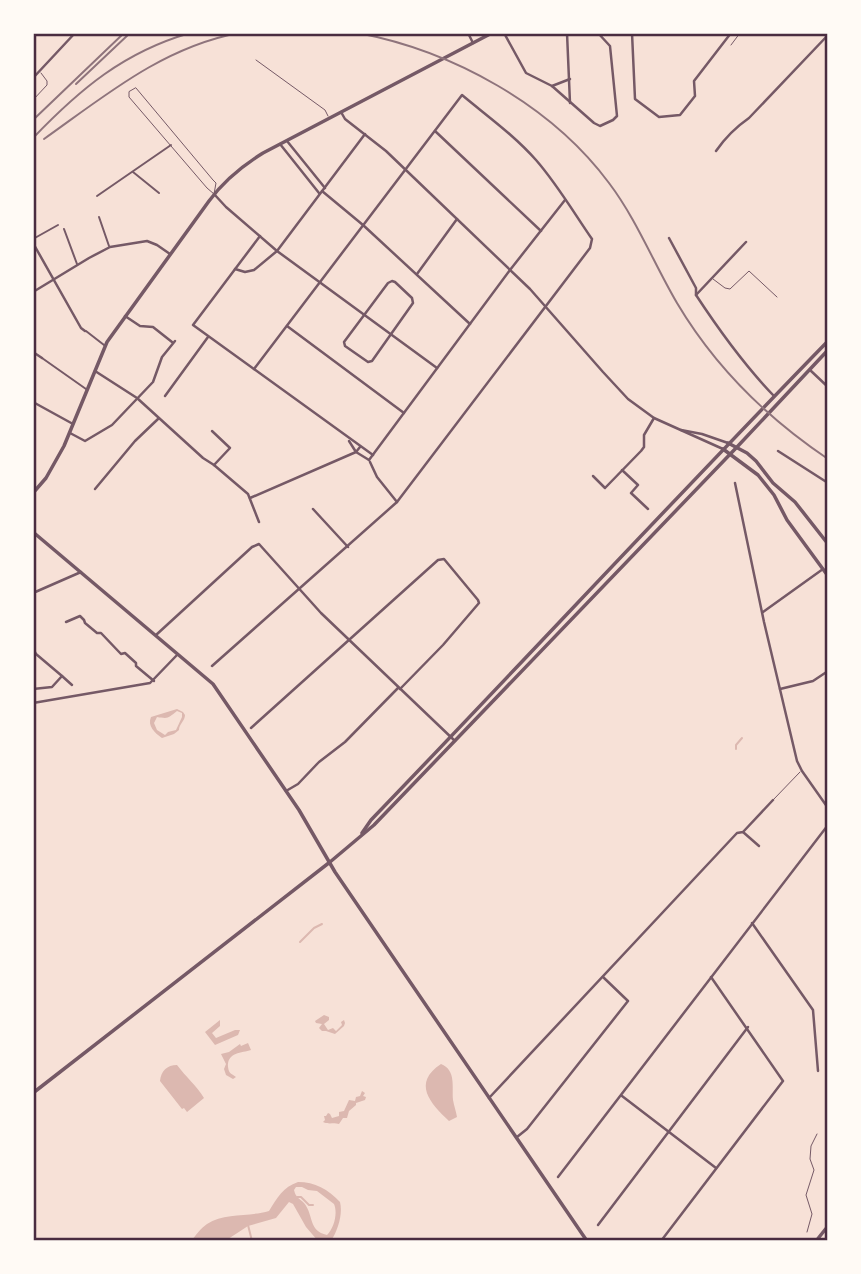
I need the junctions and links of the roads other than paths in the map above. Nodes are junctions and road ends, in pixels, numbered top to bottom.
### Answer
1 (75, 33) edge
2 (468, 33) edge
3 (492, 33) edge
4 (504, 33) edge
5 (567, 33) edge
6 (598, 33) edge
7 (632, 33) edge
8 (731, 33) edge
9 (740, 33) edge
10 (828, 35) edge
11 (473, 43) junction
12 (731, 45) dead end
13 (256, 60) dead end
14 (39, 72) junction
15 (33, 78) edge
16 (570, 79) junction
17 (552, 86) junction
18 (33, 100) edge
19 (570, 103) junction
20 (341, 112) junction
21 (330, 118) junction
22 (435, 131) junction
23 (365, 134) junction
24 (286, 140) junction
25 (280, 144) junction
26 (171, 145) junction
27 (716, 151) dead end
28 (406, 169) junction
29 (132, 172) junction
30 (322, 191) junction
31 (159, 193) dead end
32 (214, 194) junction
33 (97, 196) dead end
34 (565, 200) junction
35 (99, 217) dead end
36 (457, 219) junction
37 (58, 225) dead end
38 (363, 225) junction
39 (64, 229) dead end
40 (541, 232) junction
41 (260, 236) junction
42 (669, 238) dead end
43 (33, 241) edge
44 (746, 242) dead end
45 (110, 247) junction
46 (277, 251) junction
47 (170, 254) junction
48 (77, 265) junction
49 (235, 269) junction
50 (510, 270) junction
51 (417, 274) junction
52 (712, 277) junction
53 (53, 280) junction
54 (320, 282) junction
55 (33, 292) edge
56 (696, 295) junction
57 (777, 297) dead end
58 (546, 306) junction
59 (364, 315) junction
60 (125, 316) junction
61 (470, 324) junction
62 (287, 326) junction
63 (85, 331) joint
64 (391, 334) junction
65 (208, 337) junction
66 (828, 341) edge
67 (105, 346) junction
68 (828, 350) edge
69 (33, 352) edge
70 (42, 358) joint
71 (254, 369) junction
72 (437, 369) junction
73 (809, 369) junction
74 (94, 371) junction
75 (828, 387) edge
76 (87, 390) junction
77 (774, 396) junction
78 (165, 397) dead end
79 (138, 398) junction
80 (33, 402) edge
81 (779, 402) junction
82 (404, 412) junction
83 (158, 418) junction
84 (654, 418) junction
85 (74, 424) junction
86 (678, 429) junction
87 (212, 431) dead end
88 (70, 433) junction
89 (342, 433) junction
90 (729, 443) junction
91 (360, 446) junction
92 (737, 447) junction
93 (723, 449) junction
94 (778, 451) dead end
95 (356, 452) junction
96 (730, 454) junction
97 (373, 455) junction
98 (369, 460) junction
99 (215, 465) junction
100 (622, 470) junction
101 (593, 476) dead end
102 (735, 482) dead end
103 (828, 483) edge
104 (95, 489) dead end
105 (33, 493) edge
106 (250, 498) junction
107 (397, 502) junction
108 (313, 509) dead end
109 (648, 509) dead end
110 (260, 522) dead end
111 (33, 532) edge
112 (828, 544) edge
113 (348, 547) junction
114 (624, 554) junction
115 (630, 559) junction
116 (823, 569) junction
117 (81, 572) junction
118 (828, 576) edge
119 (300, 590) junction
120 (33, 593) edge
121 (762, 613) junction
122 (66, 622) dead end
123 (156, 635) junction
124 (349, 640) junction
125 (33, 649) edge
126 (178, 653) junction
127 (530, 653) junction
128 (535, 658) junction
129 (212, 666) dead end
130 (518, 666) junction
131 (523, 671) junction
132 (828, 671) edge
133 (61, 676) junction
134 (154, 681) junction
135 (72, 685) dead end
136 (399, 688) junction
137 (33, 689) edge
138 (780, 689) junction
139 (33, 703) edge
140 (251, 728) dead end
141 (450, 736) junction
142 (455, 741) junction
143 (802, 771) junction
144 (286, 791) junction
145 (773, 800) joint
146 (828, 808) edge
147 (828, 825) edge
148 (743, 832) junction
149 (361, 835) junction
150 (759, 846) dead end
151 (330, 862) junction
152 (752, 923) junction
153 (603, 977) junction
154 (711, 977) junction
155 (748, 1027) junction
156 (818, 1072) dead end
157 (33, 1093) edge
158 (622, 1096) junction
159 (489, 1098) junction
160 (669, 1132) junction
161 (817, 1134) dead end
162 (517, 1137) junction
163 (716, 1168) junction
164 (558, 1177) dead end
165 (598, 1225) dead end
166 (828, 1226) edge
167 (807, 1232) dead end
168 (587, 1241) edge
169 (661, 1241) edge
170 (816, 1241) edge

1 - 14 street
2 - 11 street
3 - 11 street
4 - 17 street
5 - 16 street
6 - 19 street
7 - 8 street
9 - 12 lane
10 - 27 street
11 - 20 street
13 - 21 lane
14 - 15 street
14 - 18 lane
16 - 17 street
16 - 19 street
17 - 19 street
20 - 21 street
20 - 23 street
21 - 24 street
22 - 28 street
22 - 34 street
22 - 40 street
23 - 28 street
23 - 30 street
24 - 25 street
24 - 30 street
25 - 30 street
25 - 32 street
26 - 29 street
26 - 32 lane
26 - 32 lane
28 - 36 street
28 - 38 street
29 - 31 street
29 - 33 street
30 - 38 street
30 - 46 street
32 - 41 street
32 - 47 street
34 - 40 street
34 - 58 street
35 - 45 street
36 - 50 street
36 - 51 street
37 - 43 street
38 - 51 street
38 - 54 street
39 - 48 street
40 - 50 street
41 - 46 street
41 - 49 street
42 - 56 street
43 - 53 street
44 - 52 street
45 - 47 street
45 - 48 street
46 - 49 street
46 - 54 street
47 - 60 street
48 - 53 street
49 - 65 street
50 - 58 street
50 - 61 street
51 - 61 street
52 - 56 street
52 - 57 lane
53 - 55 street
53 - 63 street
54 - 59 street
54 - 62 street
56 - 77 street
58 - 84 street
58 - 107 street
59 - 64 street
59 - 64 street
59 - 64 street
60 - 67 street
60 - 79 street
61 - 72 street
62 - 71 street
62 - 82 street
63 - 67 street
64 - 72 street
65 - 71 street
65 - 78 street
66 - 77 street
67 - 74 street
68 - 73 street
69 - 70 street
70 - 76 street
71 - 89 street
72 - 82 street
73 - 75 street
73 - 81 street
74 - 76 street
74 - 79 street
76 - 85 street
77 - 81 street
77 - 90 street
79 - 83 street
79 - 88 street
80 - 85 street
81 - 92 street
82 - 97 street
83 - 99 street
83 - 104 street
84 - 86 street
84 - 100 street
85 - 88 street
86 - 90 street
86 - 93 street
87 - 99 street
88 - 105 street
89 - 91 street
89 - 95 street
90 - 92 street
90 - 93 street
91 - 95 street
91 - 97 street
92 - 96 street
92 - 112 street
93 - 96 street
93 - 114 street
94 - 103 street
95 - 98 street
95 - 106 street
96 - 115 street
96 - 116 street
97 - 98 street
98 - 107 street
99 - 106 street
100 - 101 street
100 - 109 street
102 - 121 street
106 - 110 street
107 - 113 street
108 - 113 street
111 - 117 street
113 - 119 street
114 - 115 street
114 - 127 street
115 - 128 street
116 - 118 street
116 - 121 street
117 - 120 street
117 - 123 street
119 - 123 street
119 - 124 street
119 - 129 street
121 - 138 street
122 - 134 street
123 - 126 street
124 - 136 street
124 - 136 street
124 - 140 street
125 - 133 street
126 - 134 street
126 - 144 street
127 - 128 street
127 - 130 street
128 - 131 street
130 - 131 street
130 - 141 street
131 - 142 street
132 - 138 street
133 - 135 street
133 - 137 street
134 - 139 street
136 - 141 street
136 - 144 street
138 - 143 street
141 - 142 street
141 - 149 street
142 - 149 street
143 - 145 lane
143 - 146 street
144 - 151 street
145 - 148 street
147 - 152 street
148 - 150 street
148 - 153 street
149 - 151 street
151 - 157 street
151 - 159 street
152 - 154 street
152 - 156 street
153 - 159 street
153 - 162 street
154 - 155 street
154 - 158 street
155 - 160 street
155 - 163 street
158 - 160 street
158 - 164 street
159 - 162 street
160 - 163 street
160 - 165 street
161 - 167 lane
162 - 168 street
163 - 169 street
166 - 170 street

